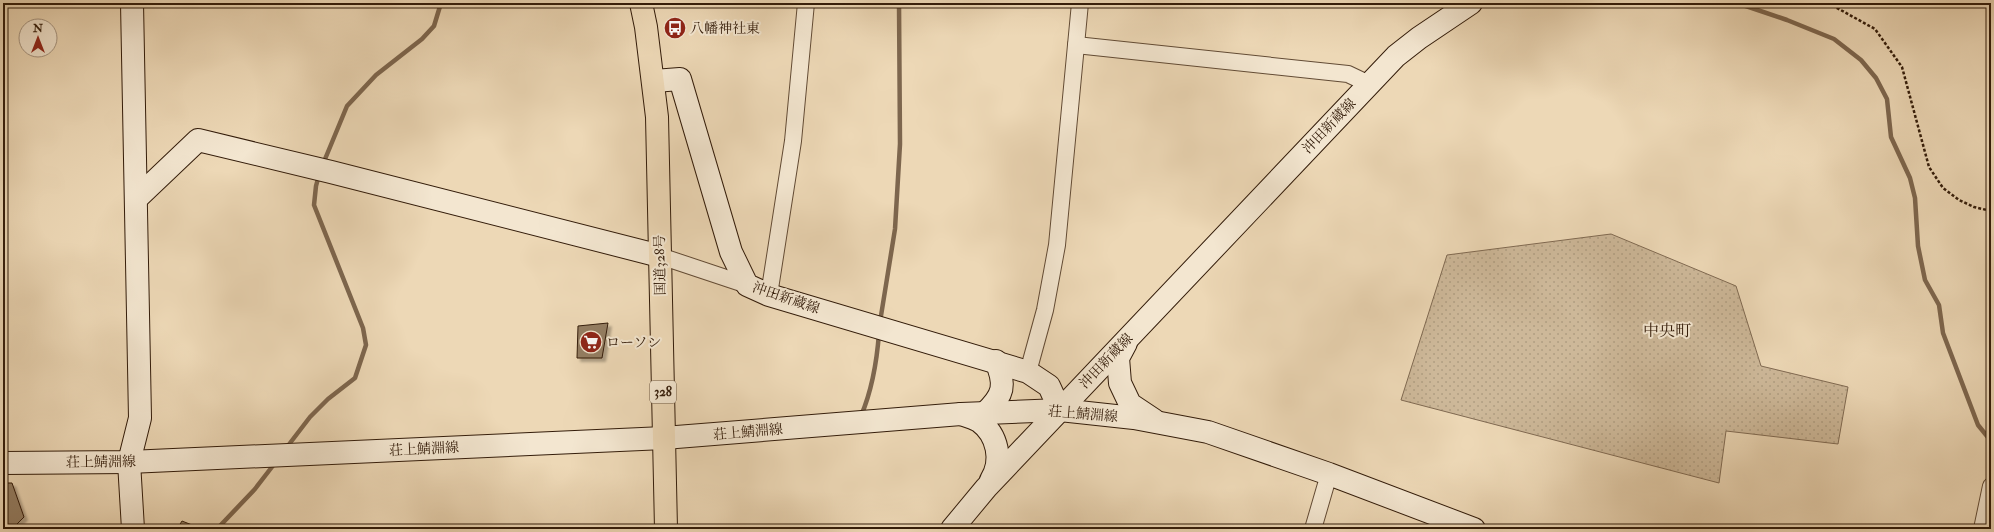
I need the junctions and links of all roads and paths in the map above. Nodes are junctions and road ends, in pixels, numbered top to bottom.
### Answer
1 (132, 3) edge
2 (641, 3) edge
3 (806, 3) edge
4 (1080, 3) edge
5 (1471, 3) edge
6 (1828, 3) edge
7 (1076, 45) junction
8 (654, 80) junction
9 (1369, 84) junction
10 (136, 199) junction
11 (1991, 211) edge
12 (660, 256) junction
13 (747, 285) junction
14 (769, 295) junction
15 (1129, 337) junction
16 (996, 361) junction
17 (1028, 372) junction
18 (1060, 410) junction
19 (985, 413) junction
20 (960, 414) junction
21 (1158, 423) junction
22 (664, 438) junction
23 (129, 462) junction
24 (3, 463) edge
25 (1329, 474) junction
26 (1991, 486) edge
27 (986, 488) junction
28 (133, 529) edge
29 (666, 529) edge
30 (952, 529) edge
31 (1313, 529) edge
32 (1474, 529) edge
33 (1982, 529) edge

1 - 10 main road
2 - 8 highway, 国道328号 / 328
3 - 14 street
4 - 7 street
5 - 9 main road, 沖田新蔵線
6 - 11 path
7 - 9 street
7 - 17 street
8 - 12 highway, 国道328号 / 328
8 - 13 main road, 沖田新蔵線
9 - 15 main road, 沖田新蔵線
10 - 12 main road
10 - 23 main road
12 - 13 street
12 - 22 highway, 国道328号 / 328
13 - 14 main road, 沖田新蔵線
14 - 16 main road, 沖田新蔵線
15 - 18 main road, 沖田新蔵線
15 - 21 main road
16 - 17 main road, 沖田新蔵線
16 - 19 main road
17 - 18 main road, 沖田新蔵線
18 - 19 main road, 荘上鯖淵線
18 - 21 main road, 荘上鯖淵線
18 - 27 main road
19 - 20 main road, 荘上鯖淵線
20 - 22 main road, 荘上鯖淵線
20 - 27 main road
21 - 25 main road, 荘上鯖淵線
22 - 23 main road, 荘上鯖淵線
22 - 29 highway, 国道328号 / 328
23 - 24 main road, 荘上鯖淵線
23 - 28 main road
25 - 31 street
25 - 32 main road, 荘上鯖淵線
26 - 33 street
27 - 30 main road

